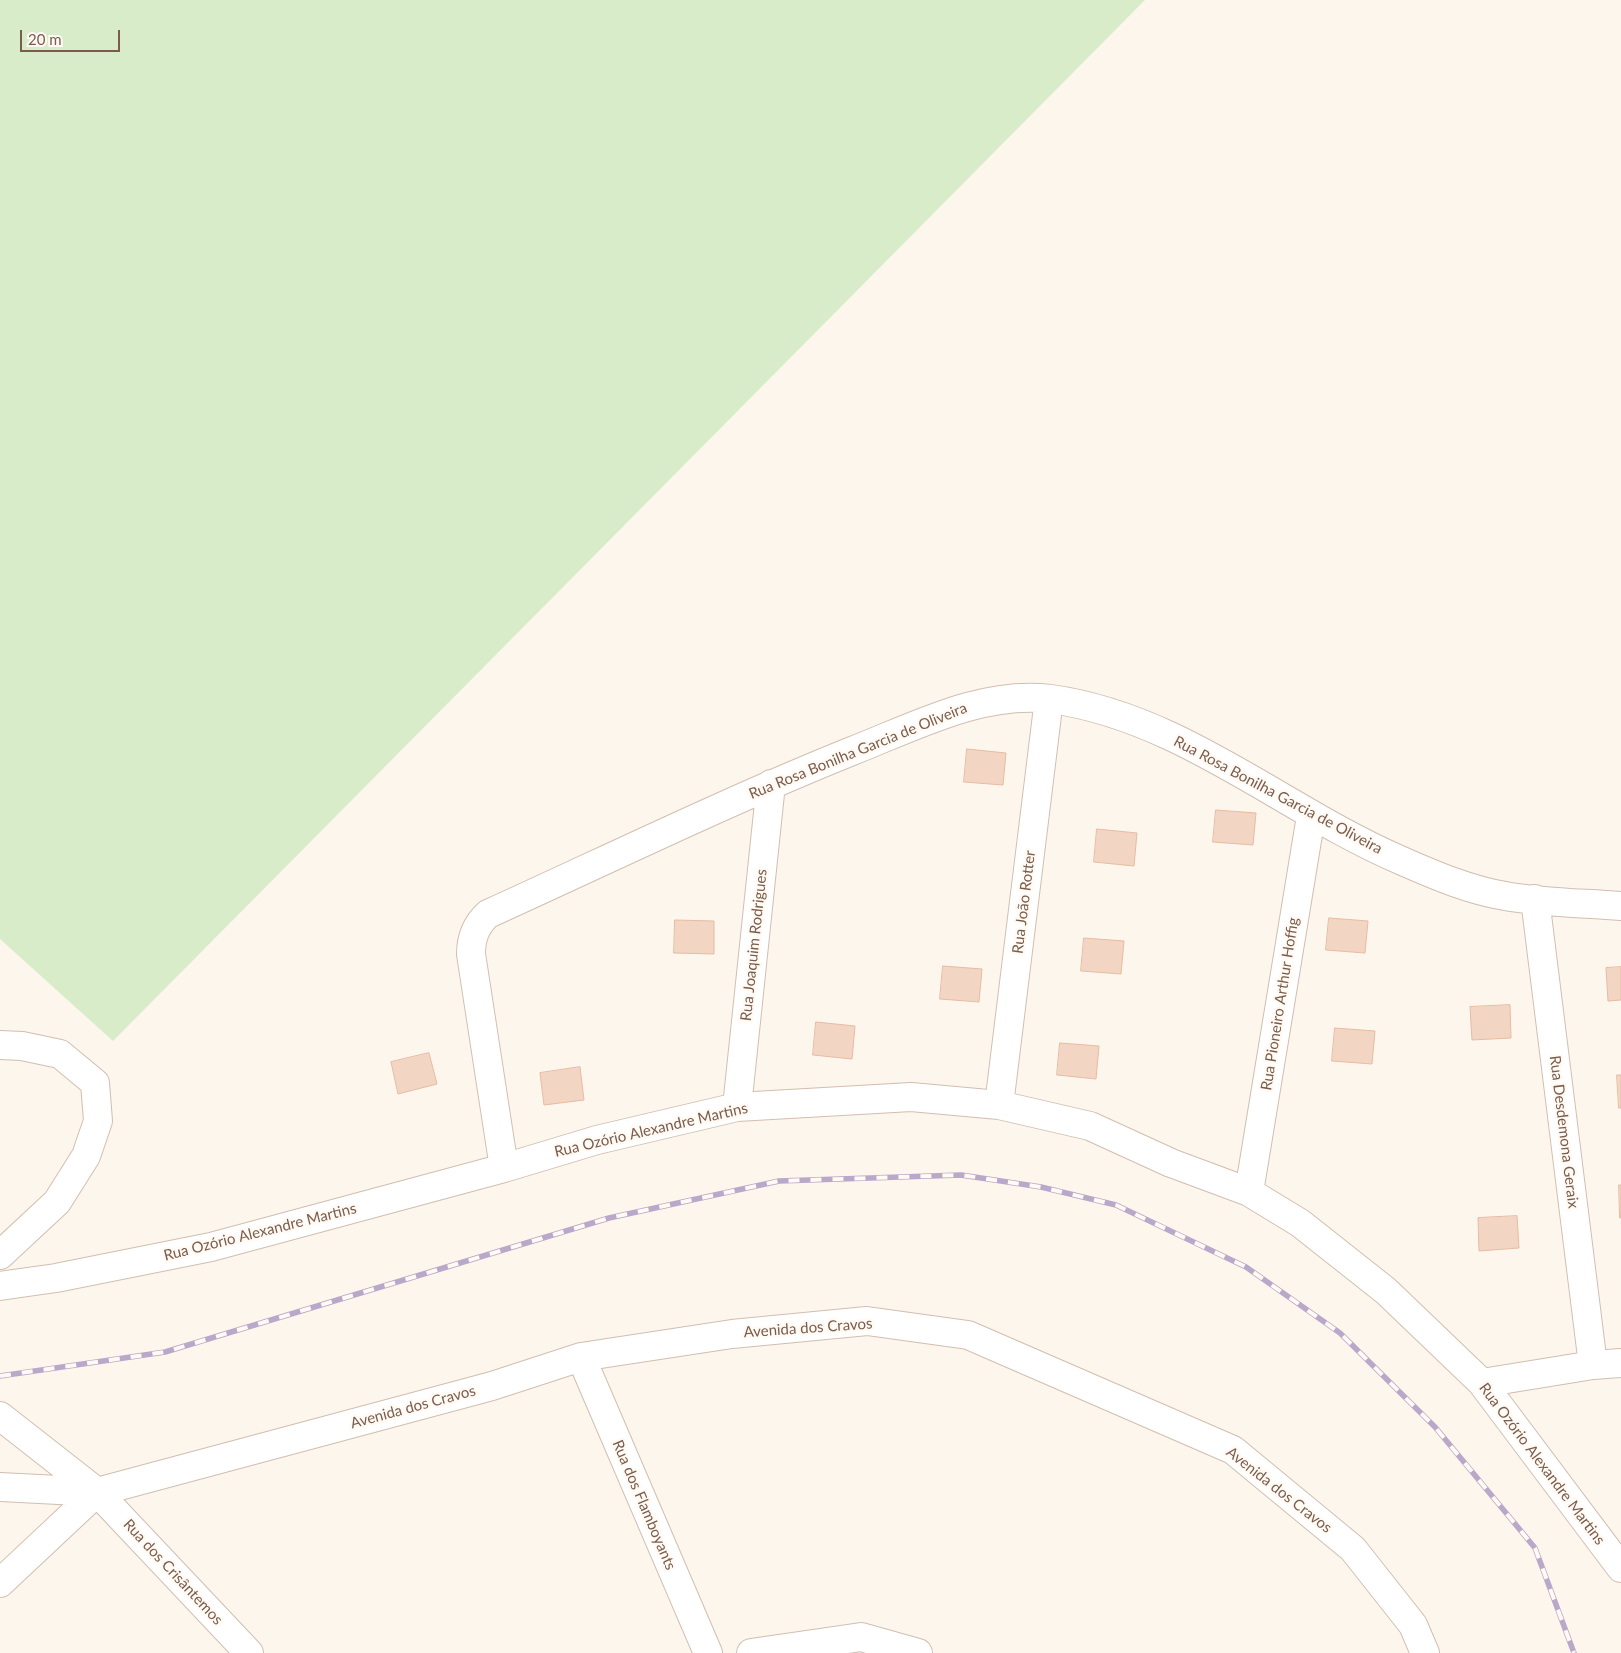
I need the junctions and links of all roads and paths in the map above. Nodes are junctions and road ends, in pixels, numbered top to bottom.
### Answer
1 (1049, 699) junction
2 (771, 784) junction
3 (1311, 816) junction
4 (1535, 899) junction
5 (1621, 906) edge
6 (0, 1045) edge
7 (1000, 1104) junction
8 (737, 1107) junction
9 (504, 1168) junction
10 (1249, 1192) junction
11 (0, 1255) edge
12 (0, 1286) edge
13 (581, 1357) junction
14 (1621, 1362) edge
15 (1593, 1365) junction
16 (1482, 1383) junction
17 (0, 1416) edge
18 (0, 1487) edge
19 (97, 1492) junction
20 (1621, 1568) edge
21 (0, 1582) edge
22 (249, 1653) edge
23 (708, 1653) edge
24 (751, 1653) edge
25 (918, 1653) edge
26 (1425, 1653) edge

1 - 2 street, Rua Rosa Bonilha Garcia de Oliveira
1 - 3 street, Rua Rosa Bonilha Garcia de Oliveira
1 - 7 street, Rua João Rotter
2 - 8 street, Rua Joaquim Rodrigues
2 - 9 street, Rua Rosa Bonilha Garcia de Oliveira
3 - 4 street, Rua Rosa Bonilha Garcia de Oliveira
3 - 10 street, Rua Pioneiro Arthur Hoffig
4 - 5 street, Rua Rosa Bonilha Garcia de Oliveira
4 - 15 street, Rua Desdemona Geraix
6 - 11 street
7 - 8 street, Rua Ozório Alexandre Martins
7 - 10 street, Rua Ozório Alexandre Martins
8 - 9 street, Rua Ozório Alexandre Martins
9 - 12 street, Rua Ozório Alexandre Martins
10 - 16 street, Rua Ozório Alexandre Martins
13 - 19 street, Avenida dos Cravos
13 - 23 street, Rua dos Flamboyants
13 - 26 street, Avenida dos Cravos
14 - 15 street
15 - 16 street
16 - 20 street, Rua Ozório Alexandre Martins
17 - 19 street, Rua dos Crisântemos
18 - 19 street
19 - 21 street
19 - 22 street, Rua dos Crisântemos
24 - 25 street

